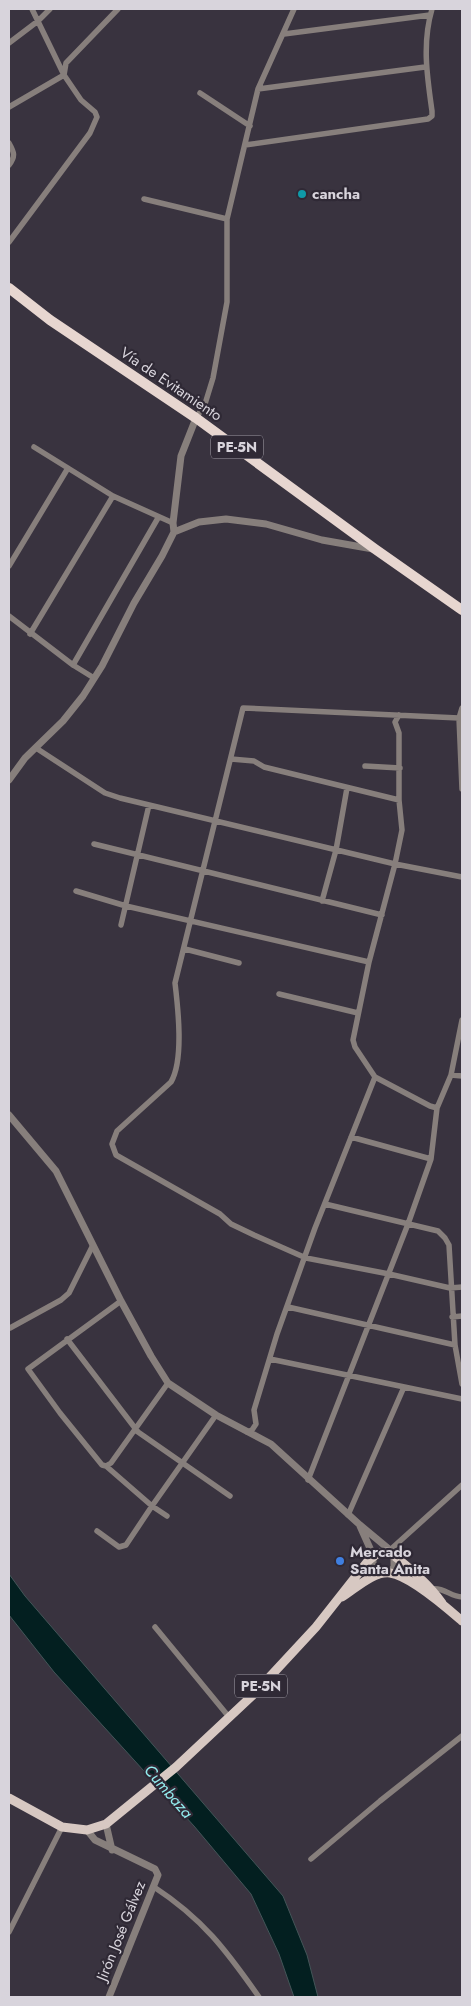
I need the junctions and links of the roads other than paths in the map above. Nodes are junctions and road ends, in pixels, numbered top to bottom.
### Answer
1 (32, 9) edge
2 (50, 9) edge
3 (118, 9) edge
4 (294, 9) edge
5 (432, 9) edge
6 (430, 16) junction
7 (38, 21) junction
8 (284, 34) junction
9 (9, 44) edge
10 (425, 67) junction
11 (64, 74) junction
12 (258, 89) junction
13 (200, 93) dead end
14 (9, 107) edge
15 (250, 126) junction
16 (9, 142) edge
17 (245, 145) junction
18 (9, 165) edge
19 (144, 198) dead end
20 (226, 219) junction
21 (9, 242) edge
22 (9, 288) edge
23 (196, 418) junction
24 (34, 447) dead end
25 (68, 468) junction
26 (113, 496) junction
27 (158, 518) junction
28 (173, 523) junction
29 (174, 532) junction
30 (375, 550) junction
31 (9, 566) edge
32 (462, 610) edge
33 (9, 616) edge
34 (30, 634) junction
35 (73, 665) junction
36 (94, 678) junction
37 (462, 708) edge
38 (399, 715) junction
39 (459, 718) junction
40 (36, 748) junction
41 (232, 759) junction
42 (365, 766) dead end
43 (400, 768) junction
44 (9, 780) edge
45 (347, 788) junction
46 (462, 789) edge
47 (399, 800) junction
48 (149, 805) junction
49 (217, 821) junction
50 (94, 844) dead end
51 (336, 850) junction
52 (136, 856) junction
53 (395, 864) junction
54 (204, 871) junction
55 (462, 877) edge
56 (76, 891) dead end
57 (322, 901) junction
58 (126, 906) junction
59 (382, 915) junction
60 (192, 922) junction
61 (120, 925) dead end
62 (185, 949) junction
63 (370, 962) junction
64 (239, 963) dead end
65 (279, 994) dead end
66 (358, 1013) junction
67 (462, 1020) edge
68 (451, 1075) junction
69 (375, 1076) junction
70 (462, 1076) edge
71 (437, 1108) junction
72 (9, 1115) edge
73 (351, 1137) junction
74 (431, 1160) junction
75 (325, 1204) junction
76 (408, 1224) junction
77 (93, 1245) junction
78 (306, 1258) junction
79 (389, 1274) junction
80 (462, 1287) edge
81 (450, 1288) junction
82 (121, 1301) junction
83 (288, 1307) junction
84 (462, 1316) edge
85 (452, 1317) junction
86 (369, 1324) junction
87 (10, 1328) edge
88 (67, 1339) junction
89 (455, 1345) junction
90 (270, 1358) junction
91 (460, 1369) edge
92 (350, 1375) junction
93 (168, 1383) junction
94 (462, 1384) edge
95 (404, 1387) junction
96 (462, 1398) edge
97 (216, 1415) junction
98 (136, 1427) junction
99 (247, 1432) junction
100 (184, 1462) junction
101 (106, 1466) junction
102 (308, 1480) junction
103 (462, 1485) edge
104 (230, 1496) dead end
105 (152, 1506) junction
106 (348, 1515) junction
107 (167, 1516) dead end
108 (360, 1526) junction
109 (97, 1531) dead end
110 (391, 1552) junction
111 (373, 1555) junction
112 (390, 1573) junction
113 (379, 1575) junction
114 (432, 1588) junction
115 (462, 1597) edge
116 (339, 1599) junction
117 (442, 1603) junction
118 (462, 1621) edge
119 (156, 1627) dead end
120 (229, 1717) junction
121 (462, 1736) edge
122 (9, 1798) edge
123 (106, 1824) junction
124 (62, 1827) junction
125 (87, 1830) junction
126 (112, 1850) junction
127 (311, 1859) dead end
128 (154, 1887) junction
129 (10, 1924) edge
130 (9, 1932) edge
131 (109, 1997) edge
132 (259, 1997) edge

1 - 7 street
2 - 7 street
3 - 11 street
4 - 8 street
5 - 6 street
6 - 8 street
6 - 10 street
7 - 9 street
7 - 11 street
8 - 12 street
10 - 12 street
10 - 17 street
11 - 14 street
11 - 21 street
12 - 15 street
13 - 15 street
15 - 17 street
16 - 18 street
17 - 20 street
19 - 20 street
20 - 23 street
22 - 23 highway, Vía de Evitamiento / PE-5N
23 - 28 street
23 - 30 highway, Vía de Evitamiento / PE-5N
24 - 25 street
25 - 26 street
25 - 31 street
26 - 27 street
26 - 34 street
27 - 28 street
27 - 35 street
28 - 29 street
29 - 30 street
29 - 36 street
30 - 32 highway, Vía de Evitamiento / PE-5N
33 - 34 street
34 - 35 street
35 - 36 street
36 - 40 street
37 - 39 street
38 - 39 street
38 - 41 street
38 - 43 street
39 - 46 street
40 - 44 street
40 - 48 street
41 - 45 street
41 - 49 street
42 - 43 street
43 - 47 street
45 - 47 street
45 - 51 street
47 - 53 street
48 - 49 street
48 - 52 street
49 - 51 street
49 - 54 street
50 - 52 street
51 - 53 street
51 - 57 street
52 - 54 street
52 - 58 street
53 - 55 street
53 - 59 street
54 - 57 street
54 - 60 street
56 - 58 street
57 - 59 street
58 - 60 street
58 - 61 street
59 - 63 street
60 - 62 street
60 - 63 street
62 - 64 street
62 - 78 street
63 - 66 street
65 - 66 street
66 - 69 street
67 - 68 street
68 - 70 street
68 - 71 street
69 - 71 street
69 - 73 street
71 - 74 street
72 - 77 street
73 - 74 street
73 - 75 street
74 - 76 street
75 - 76 street
75 - 78 street
76 - 79 street
76 - 81 street
77 - 82 street
77 - 87 street
78 - 79 street
78 - 83 street
79 - 81 street
79 - 86 street
80 - 81 street
81 - 85 street
82 - 88 street
82 - 93 street
83 - 86 street
83 - 90 street
84 - 85 street
85 - 89 street
86 - 89 street
86 - 92 street
88 - 98 street
88 - 101 street
89 - 91 street
90 - 92 street
90 - 99 street
91 - 94 street
92 - 95 street
92 - 102 street
93 - 97 street
93 - 98 street
95 - 96 street
95 - 106 street
97 - 99 street
97 - 100 street
98 - 100 street
98 - 101 street
99 - 102 street
100 - 104 street
100 - 105 street
101 - 105 street
102 - 106 street
103 - 110 street
105 - 107 street
105 - 109 street
106 - 108 street
108 - 110 street
108 - 111 street
110 - 111 main road
110 - 112 street
110 - 114 main road
111 - 113 street
111 - 116 main road, PE-5N
112 - 113 main road, PE-5N
112 - 117 main road
113 - 116 main road, PE-5N
114 - 115 street
114 - 117 main road
116 - 120 main road, PE-5N
117 - 118 main road
119 - 120 street
120 - 123 main road, PE-5N
121 - 127 street
122 - 124 main road, PE-5N
123 - 125 main road, PE-5N
123 - 126 street
124 - 125 main road, PE-5N
124 - 129 street
125 - 126 street
126 - 128 street, Jirón José Gálvez
128 - 131 street, Jirón José Gálvez
128 - 132 street
129 - 130 street

